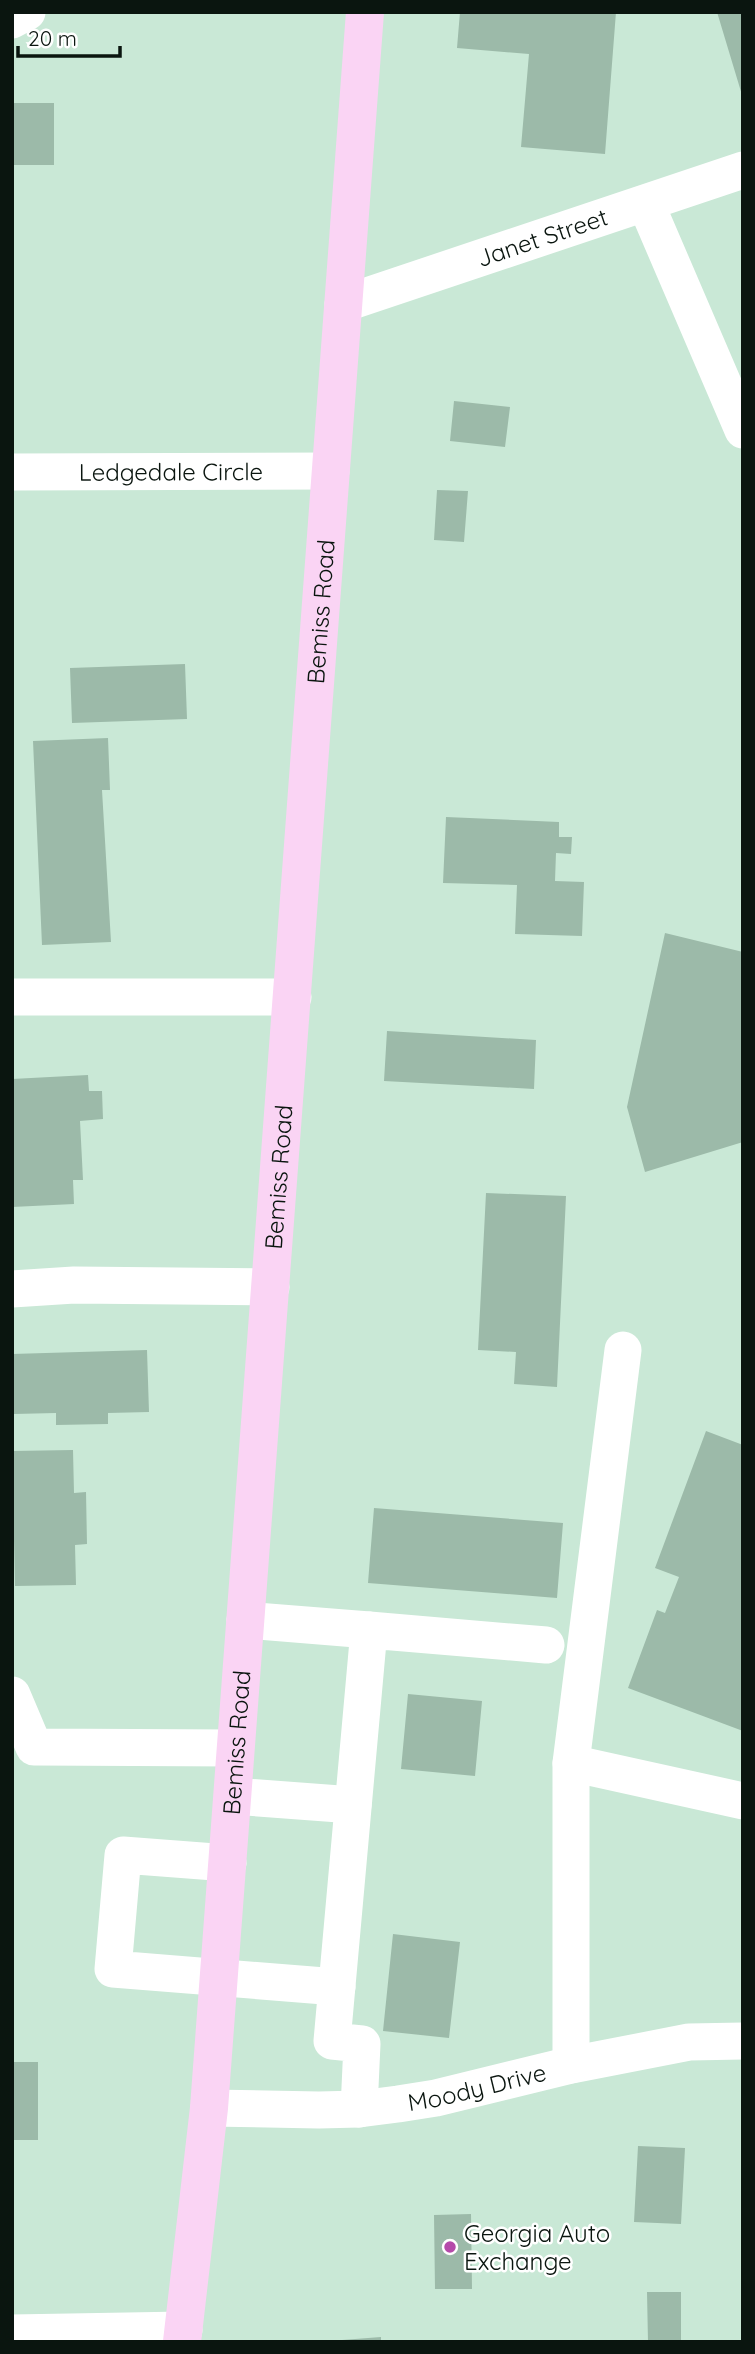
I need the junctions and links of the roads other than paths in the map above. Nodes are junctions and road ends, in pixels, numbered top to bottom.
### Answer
1 (27, 12) edge
2 (365, 12) edge
3 (12, 20) edge
4 (743, 170) edge
5 (646, 204) junction
6 (343, 304) junction
7 (743, 430) edge
8 (331, 471) junction
9 (12, 472) edge
10 (12, 997) edge
11 (293, 997) junction
12 (271, 1287) junction
13 (12, 1289) edge
14 (624, 1350) dead end
15 (245, 1620) junction
16 (369, 1630) junction
17 (546, 1645) dead end
18 (12, 1695) edge
19 (235, 1748) junction
20 (571, 1763) junction
21 (233, 1796) junction
22 (743, 1801) edge
23 (353, 1805) junction
24 (228, 1863) junction
25 (218, 1978) junction
26 (337, 1987) junction
27 (743, 2041) edge
28 (571, 2065) junction
29 (209, 2108) junction
30 (359, 2109) junction
31 (12, 2333) edge
32 (183, 2336) edge

1 - 3 street
2 - 6 main road, Bemiss Road
4 - 5 street, Janet Street
5 - 6 street, Janet Street
5 - 7 street
6 - 8 main road, Bemiss Road
8 - 9 street, Ledgedale Circle
8 - 11 main road, Bemiss Road
10 - 11 street
11 - 12 main road, Bemiss Road
12 - 13 street
12 - 15 main road, Bemiss Road
14 - 20 street
15 - 16 street
15 - 19 main road, Bemiss Road
16 - 17 street
16 - 23 street
18 - 19 street
19 - 21 main road, Bemiss Road
20 - 22 street
20 - 28 street
21 - 23 street
21 - 24 main road, Bemiss Road
23 - 26 street
24 - 25 main road, Bemiss Road
24 - 25 street
25 - 26 street
25 - 29 main road, Bemiss Road
26 - 30 street
27 - 28 street, Moody Drive
28 - 30 street, Moody Drive
29 - 30 street, Moody Drive
29 - 32 main road, Bemiss Road
31 - 32 street

